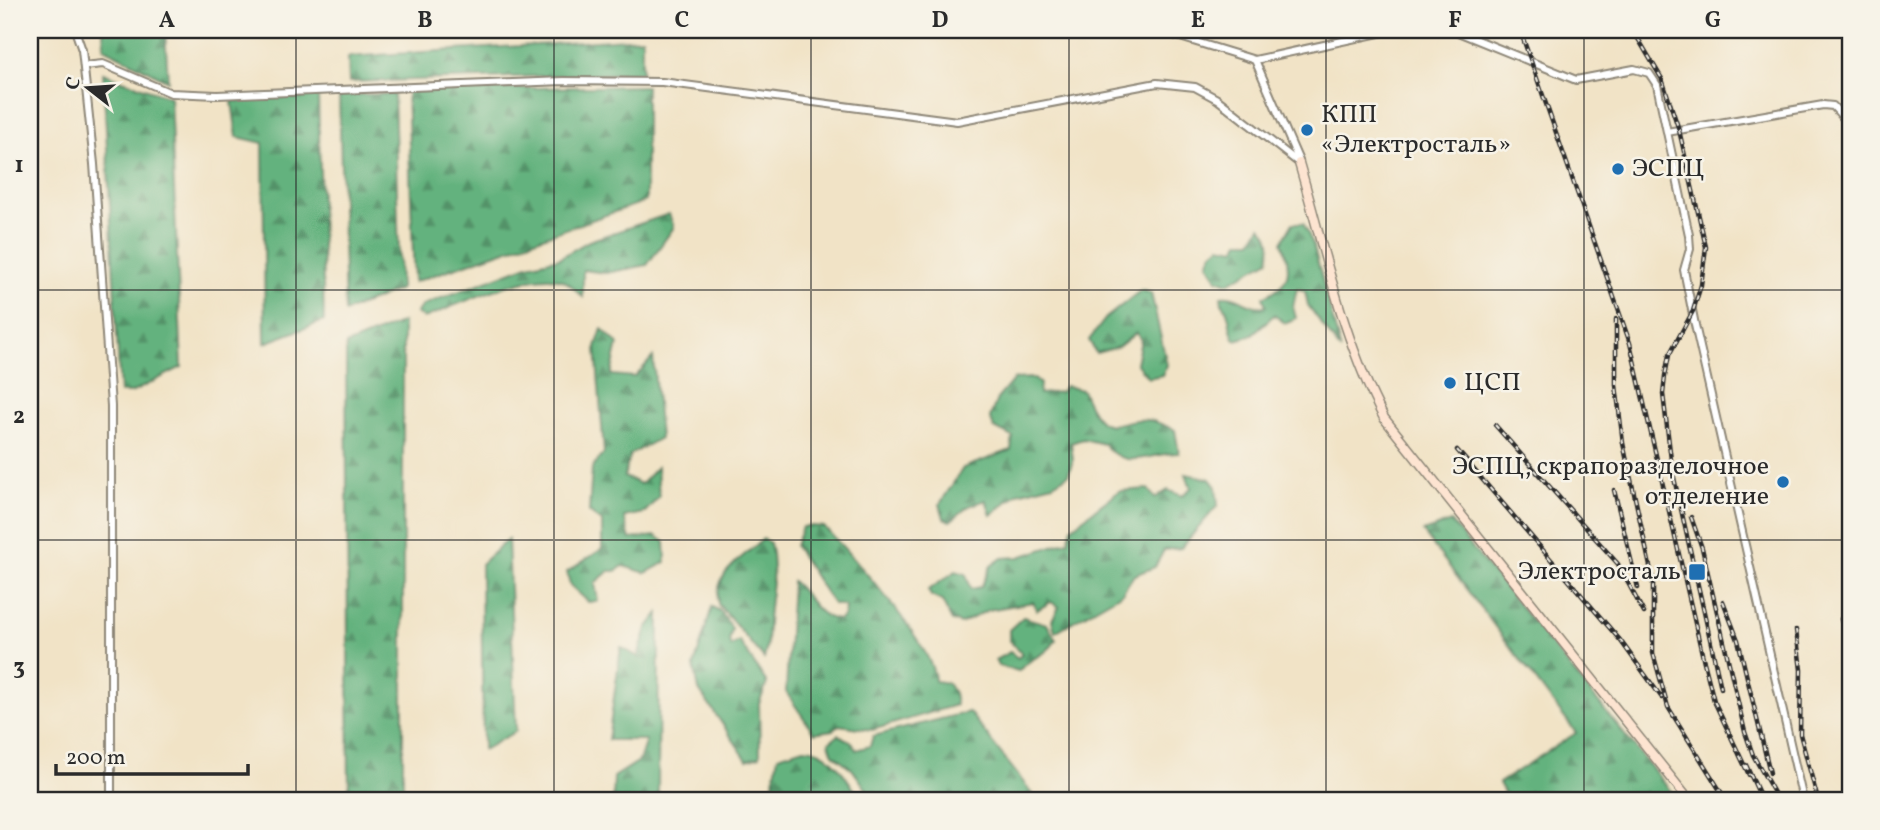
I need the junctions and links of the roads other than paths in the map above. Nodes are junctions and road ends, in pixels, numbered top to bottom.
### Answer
1 (75, 30) edge
2 (1157, 30) edge
3 (1393, 30) edge
4 (1453, 30) edge
5 (1255, 60) junction
6 (84, 66) junction
7 (1850, 125) edge
8 (1667, 132) junction
9 (1299, 163) junction
10 (111, 800) edge
11 (1689, 800) edge
12 (1803, 800) edge

1 - 6 street
2 - 5 street
3 - 5 street
4 - 8 street
5 - 9 street
6 - 9 street
6 - 10 street
7 - 8 street
8 - 12 street
9 - 11 street

